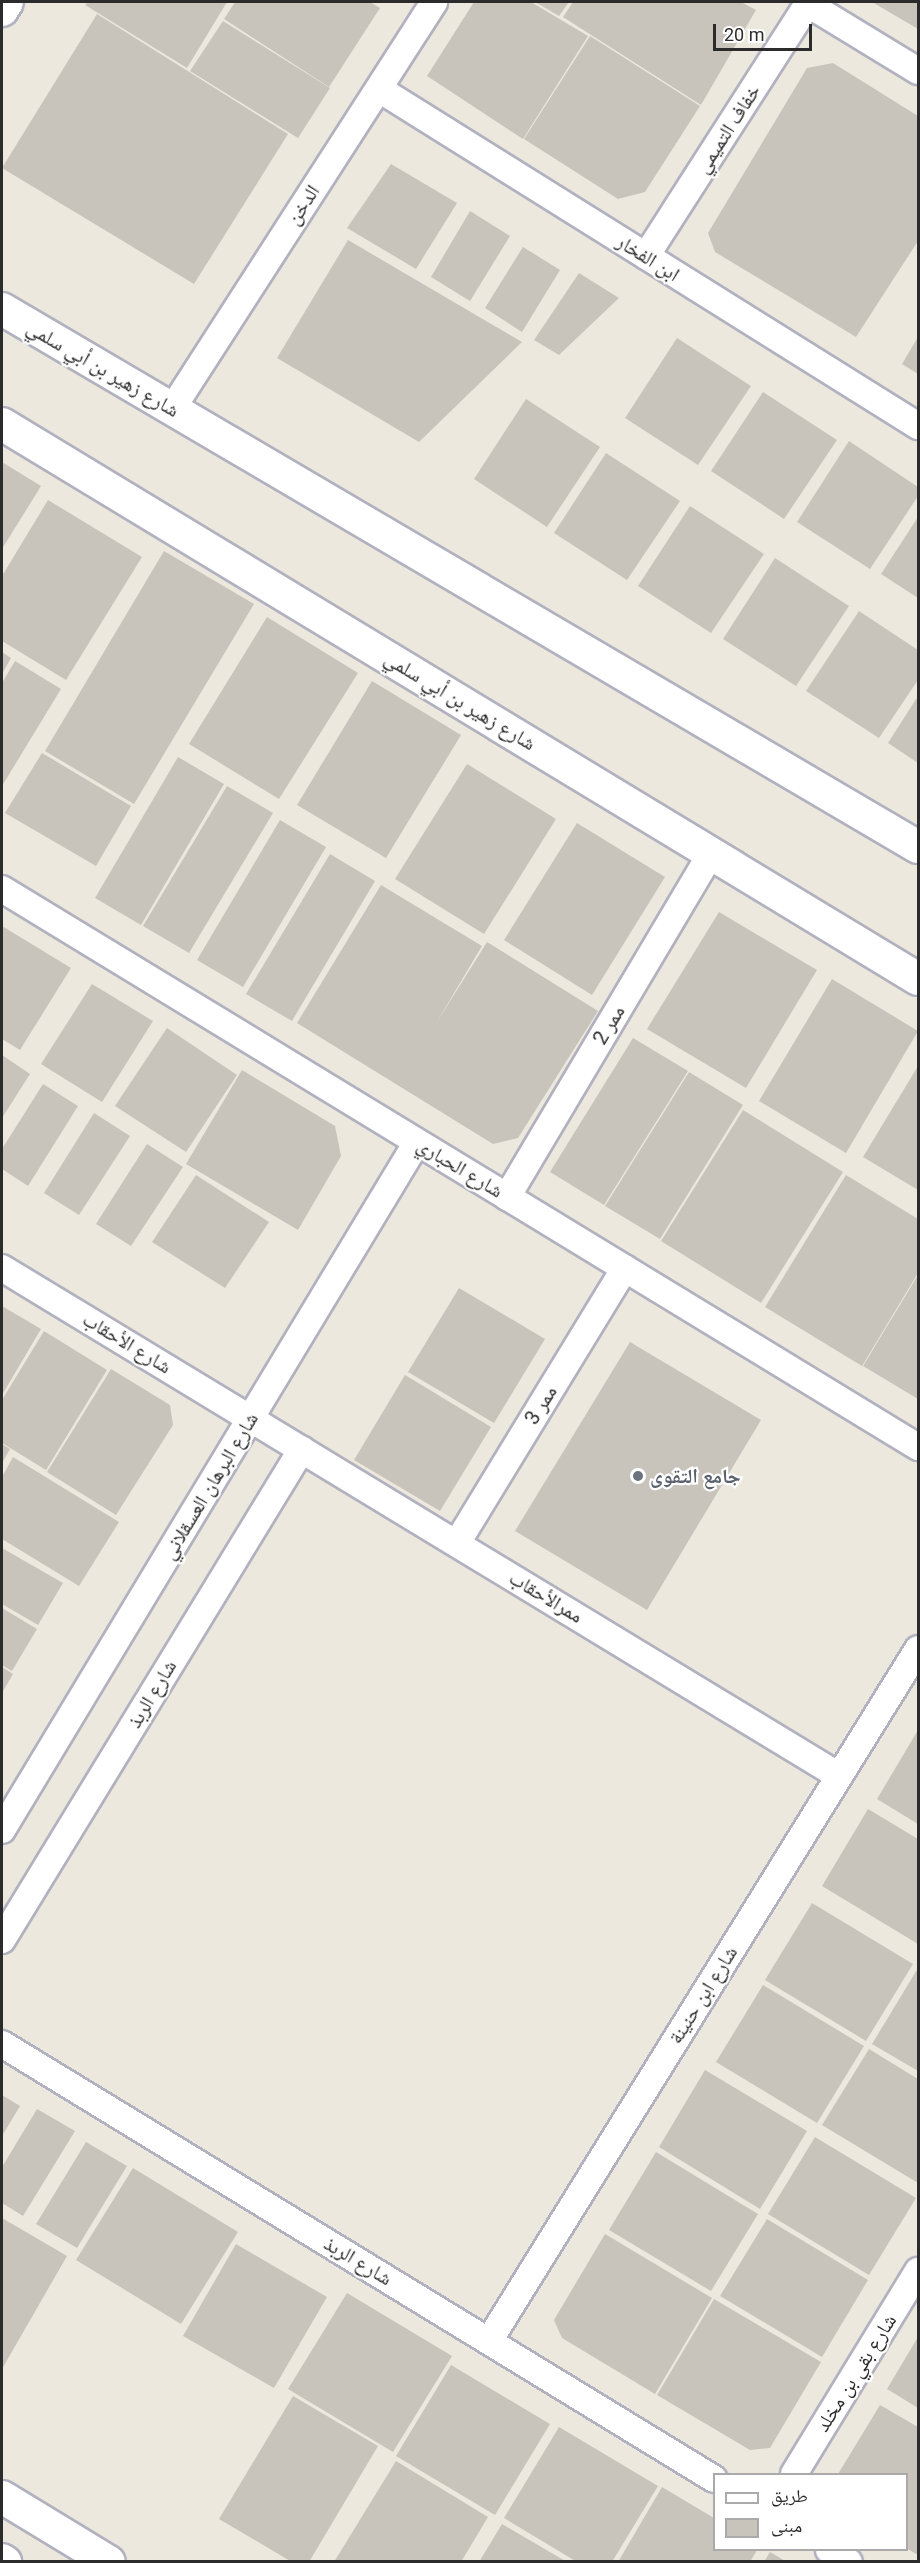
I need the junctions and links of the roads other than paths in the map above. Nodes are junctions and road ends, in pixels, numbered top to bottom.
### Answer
1 (7, 2) edge
2 (434, 2) edge
3 (809, 3) edge
4 (2, 10) edge
5 (918, 71) edge
6 (379, 89) junction
7 (646, 256) junction
8 (2, 309) edge
9 (172, 409) junction
10 (2, 424) edge
11 (918, 426) edge
12 (918, 847) edge
13 (711, 853) junction
14 (2, 889) edge
15 (918, 979) edge
16 (417, 1142) junction
17 (507, 1197) junction
18 (2, 1268) edge
19 (625, 1268) junction
20 (252, 1418) junction
21 (918, 1447) edge
22 (302, 1449) junction
23 (457, 1543) junction
24 (918, 1649) edge
25 (839, 1776) junction
26 (2, 1830) edge
27 (2, 1940) edge
28 (2, 2044) edge
29 (918, 2271) edge
30 (489, 2341) junction
31 (795, 2473) edge
32 (713, 2478) edge
33 (2, 2497) edge
34 (831, 2551) edge
35 (109, 2562) edge
36 (849, 2562) edge

1 - 4 street
2 - 6 street, الدخن
3 - 5 street
3 - 7 street, خفاف التميمي
6 - 7 street, ابن الفخار
6 - 9 street, الدخن
7 - 11 street, ابن الفخار
8 - 9 street, شارع زهير بن أبي سلمي
9 - 12 street, شارع زهير بن أبي سلمي
10 - 13 street, شارع زهير بن أبي سلمي
13 - 15 street, شارع زهير بن أبي سلمي
13 - 17 street, ممر 2
14 - 16 street, شارع الحباري
16 - 17 street, شارع الحباري
16 - 20 street, شارع البرهان العسقلاني
17 - 19 street, شارع الحباري
18 - 20 street, شارع الأحقاب
19 - 21 street, شارع الحباري
19 - 23 street, ممر 3
20 - 22 street, ممرالأحقاب
20 - 26 street, شارع البرهان العسقلاني
22 - 23 street, ممرالأحقاب
22 - 27 street, شارع الربذ
23 - 25 street, ممرالأحقاب
24 - 25 street, شارع ابن حنينة
25 - 30 street, شارع ابن حنينة
28 - 30 street, شارع الربذ
29 - 31 street, شارع بقي بن مخلد
30 - 32 street, شارع الربذ
33 - 35 street
34 - 36 street

